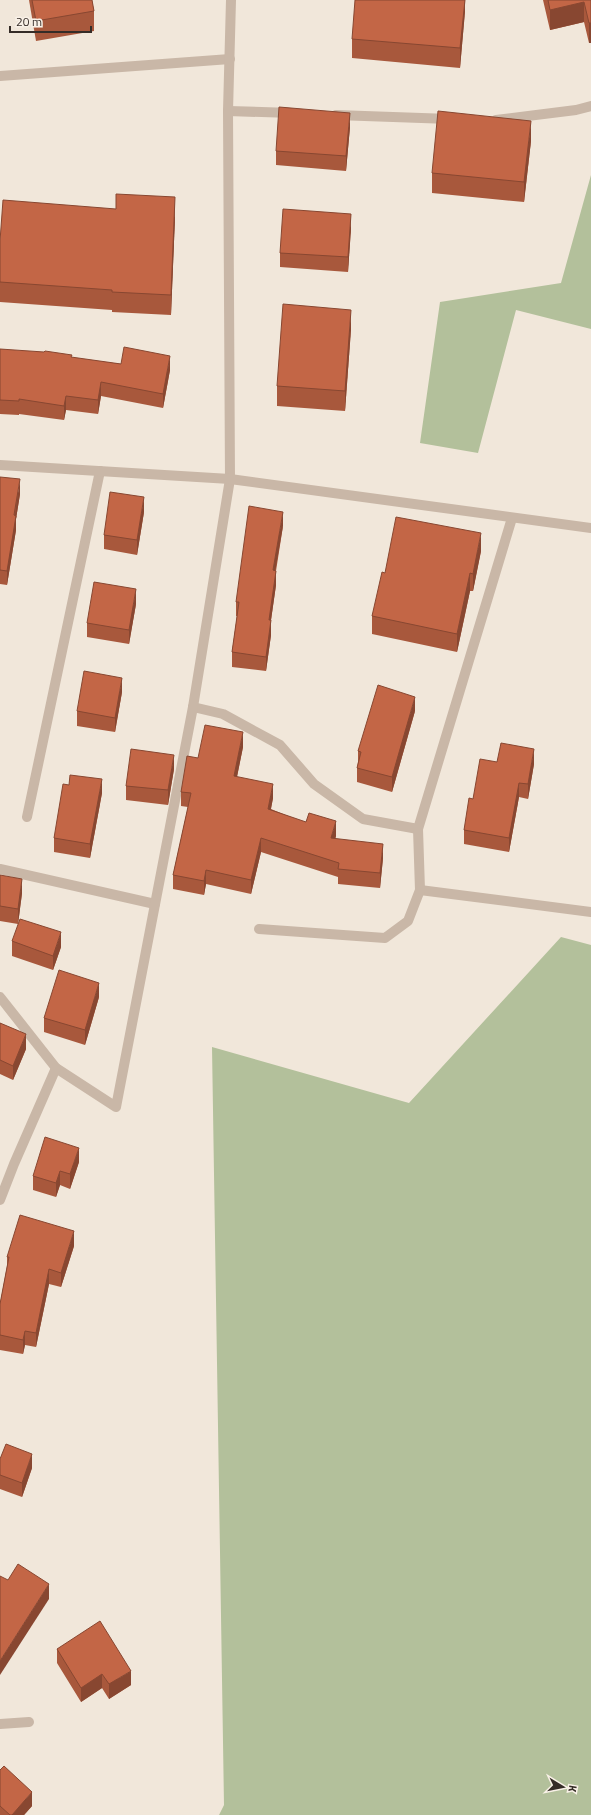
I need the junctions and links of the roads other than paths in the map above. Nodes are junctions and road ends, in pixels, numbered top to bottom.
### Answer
1 (231, 0) edge
2 (230, 59) junction
3 (0, 76) edge
4 (591, 106) edge
5 (228, 111) junction
6 (300, 113) edge
7 (324, 114) edge
8 (459, 119) edge
9 (482, 120) edge
10 (0, 465) edge
11 (100, 471) junction
12 (230, 479) junction
13 (512, 518) junction
14 (591, 528) edge
15 (193, 707) junction
16 (27, 817) dead end
17 (418, 829) junction
18 (0, 869) edge
19 (420, 890) junction
20 (155, 904) junction
21 (591, 912) edge
22 (259, 929) dead end
23 (1, 1000) edge
24 (56, 1068) junction
25 (0, 1200) edge
26 (28, 1722) dead end
27 (0, 1724) edge

1 - 2 street
2 - 3 street
2 - 5 street
4 - 9 street
5 - 6 street
5 - 12 street
7 - 8 street
10 - 11 street
11 - 12 street
11 - 16 street
12 - 13 street
12 - 15 street
13 - 14 street
13 - 17 street
15 - 17 street
15 - 20 street
17 - 19 street
18 - 20 street
19 - 21 street
19 - 22 street
20 - 24 street
23 - 24 street
24 - 25 street
26 - 27 street

